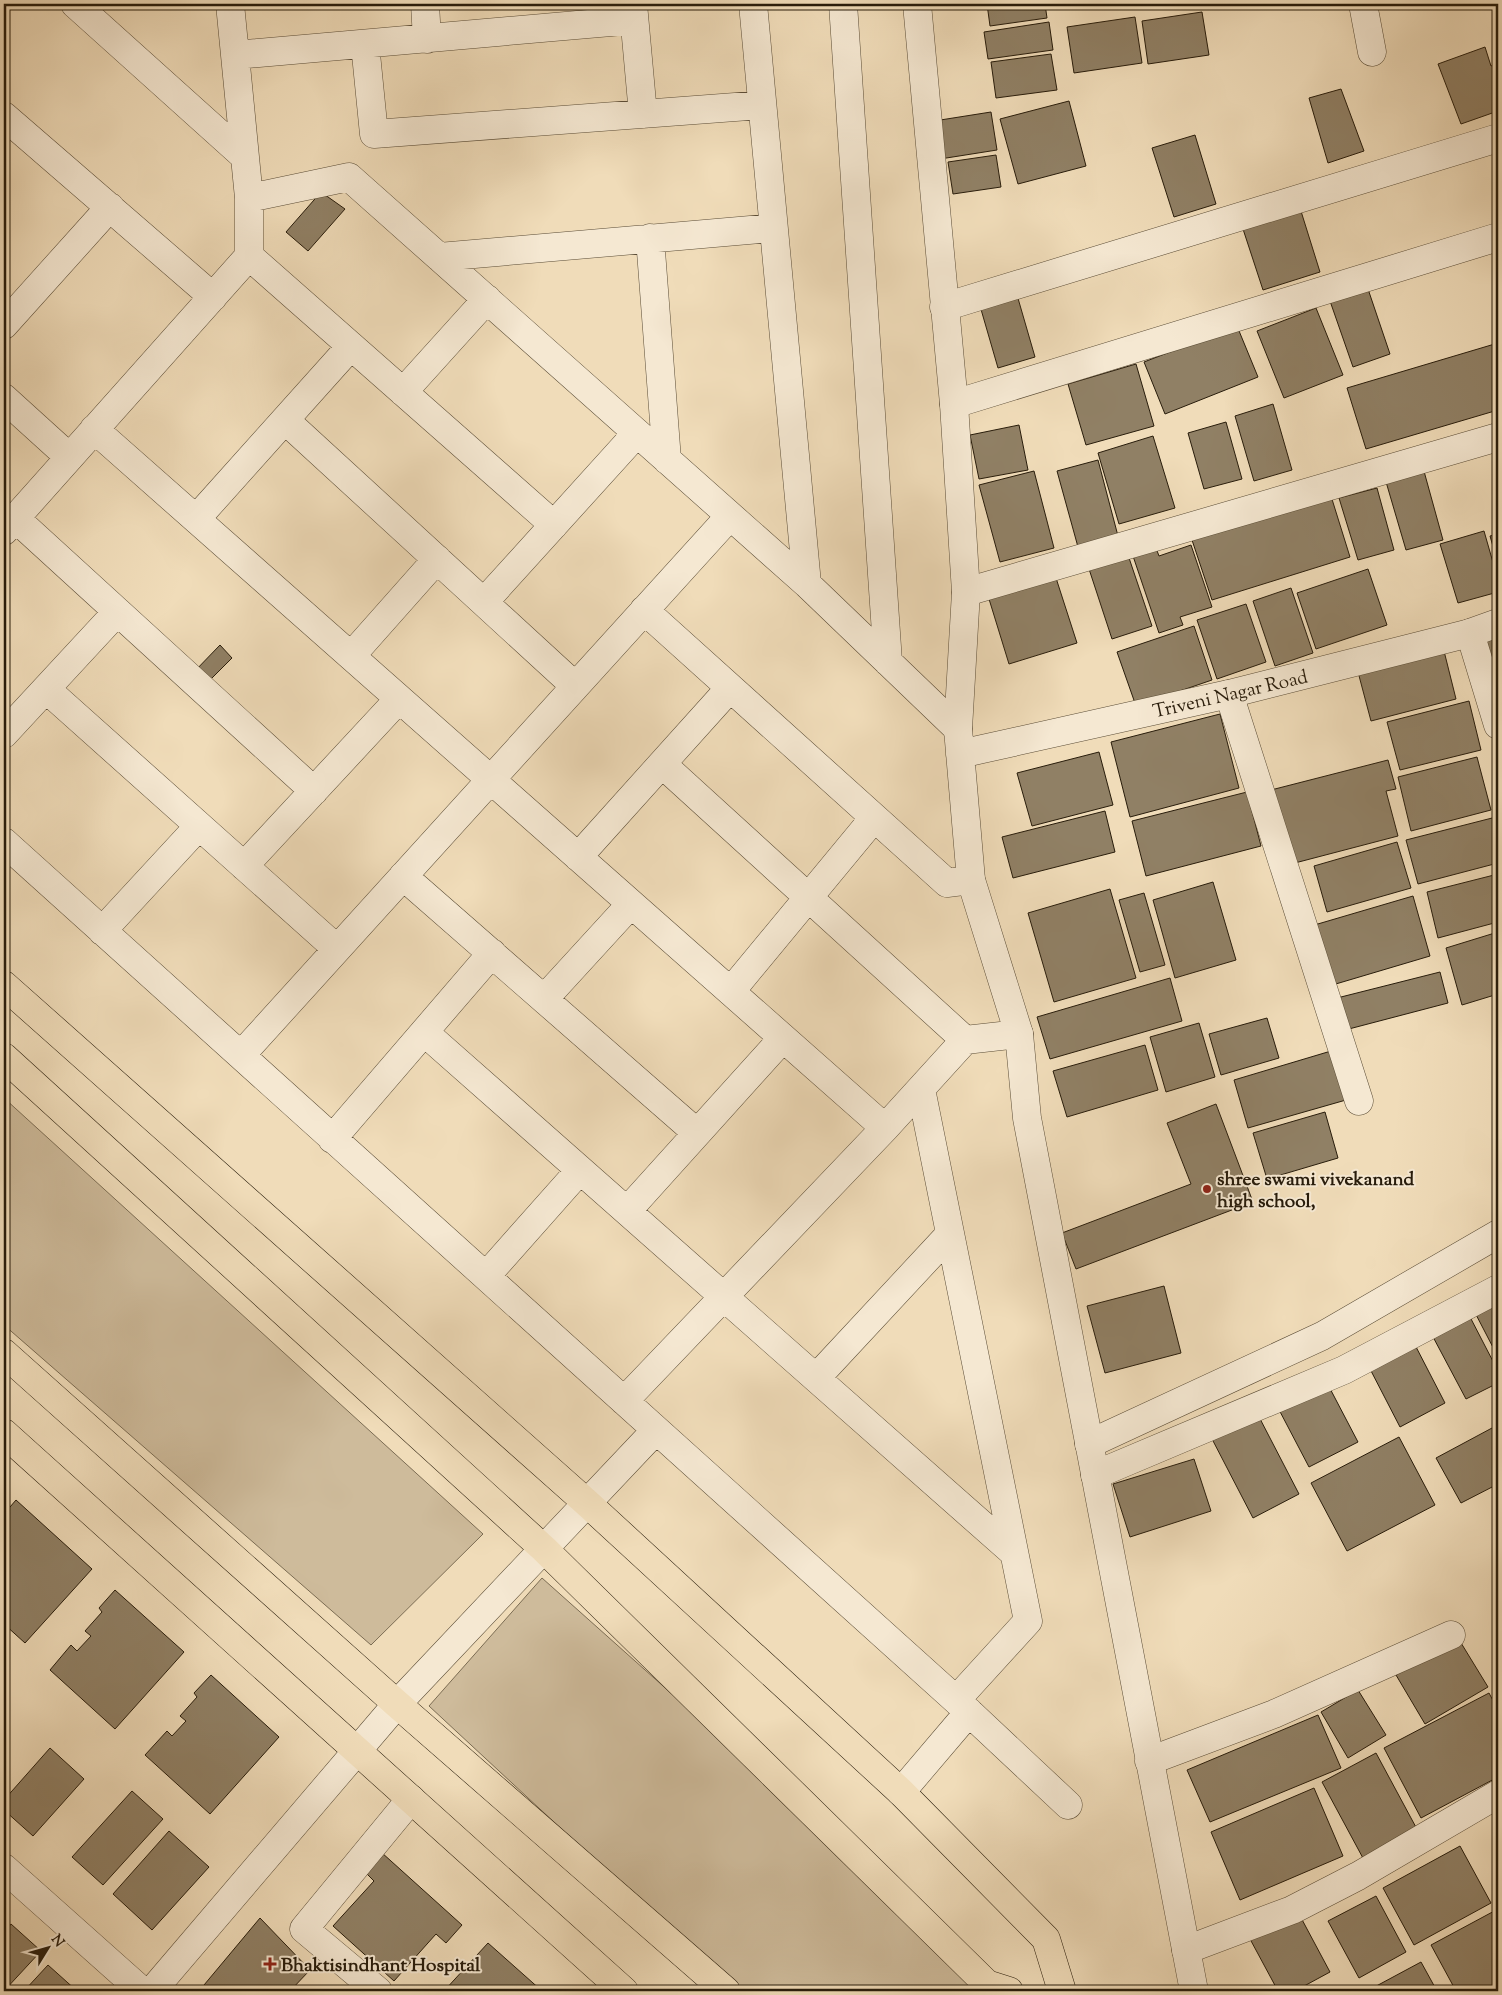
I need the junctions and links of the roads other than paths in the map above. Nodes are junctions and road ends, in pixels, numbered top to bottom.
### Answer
1 (75, 4) edge
2 (230, 4) edge
3 (425, 4) edge
4 (753, 4) edge
5 (843, 4) edge
6 (917, 4) edge
7 (1362, 4) edge
8 (634, 12) edge
9 (427, 39) junction
10 (365, 44) junction
11 (1372, 52) dead end
12 (235, 56) junction
13 (762, 105) junction
14 (643, 114) junction
15 (4, 116) edge
16 (1498, 138) edge
17 (244, 156) junction
18 (249, 198) junction
19 (110, 208) junction
20 (773, 228) junction
21 (650, 238) junction
22 (1498, 238) edge
23 (249, 256) junction
24 (439, 256) junction
25 (213, 297) junction
26 (487, 300) junction
27 (944, 306) junction
28 (9, 308) edge
29 (351, 346) junction
30 (403, 392) junction
31 (4, 398) edge
32 (954, 404) junction
33 (285, 420) junction
34 (94, 430) junction
35 (637, 433) junction
36 (1498, 437) edge
37 (69, 457) junction
38 (667, 460) junction
39 (730, 516) junction
40 (196, 519) junction
41 (9, 525) edge
42 (554, 525) junction
43 (437, 559) junction
44 (807, 584) junction
45 (966, 592) junction
46 (484, 602) junction
47 (644, 610) junction
48 (117, 612) junction
49 (1498, 623) edge
50 (1470, 633) junction
51 (351, 656) junction
52 (888, 662) junction
53 (575, 686) junction
54 (730, 688) junction
55 (46, 689) junction
56 (1229, 694) junction
57 (399, 699) junction
58 (1498, 725) edge
59 (4, 734) edge
60 (959, 742) junction
61 (662, 764) junction
62 (490, 780) junction
63 (314, 790) junction
64 (874, 818) junction
65 (198, 826) junction
66 (4, 842) edge
67 (578, 857) junction
68 (244, 866) junction
69 (403, 876) junction
70 (972, 880) junction
71 (809, 898) junction
72 (631, 904) junction
73 (102, 931) junction
74 (338, 949) junction
75 (492, 953) junction
76 (4, 984) edge
77 (731, 992) junction
78 (544, 999) junction
79 (424, 1032) junction
80 (1019, 1034) junction
81 (783, 1038) junction
82 (965, 1040) junction
83 (241, 1055) junction
84 (4, 1057) edge
85 (921, 1089) junction
86 (1360, 1101) dead end
87 (886, 1128) junction
88 (697, 1133) junction
89 (332, 1139) junction
90 (580, 1170) junction
91 (627, 1211) junction
92 (950, 1234) junction
93 (1498, 1234) edge
94 (486, 1276) junction
95 (1498, 1289) edge
96 (724, 1297) junction
97 (4, 1352) edge
98 (816, 1378) junction
99 (624, 1401) junction
100 (656, 1430) junction
101 (4, 1433) edge
102 (1089, 1444) junction
103 (1095, 1475) junction
104 (587, 1503) junction
105 (544, 1549) junction
106 (1014, 1553) junction
107 (1451, 1634) dead end
108 (397, 1704) junction
109 (963, 1706) junction
110 (357, 1750) junction
111 (1149, 1761) junction
112 (902, 1792) junction
113 (1498, 1794) edge
114 (411, 1799) junction
115 (1068, 1805) dead end
116 (4, 1868) edge
117 (1186, 1950) junction
118 (613, 1988) edge
119 (142, 1991) edge
120 (152, 1991) edge
121 (378, 1991) edge
122 (726, 1991) edge
123 (1009, 1991) edge
124 (1062, 1991) edge
125 (1194, 1991) edge

1 - 17 street
2 - 12 street
3 - 9 street
4 - 13 street
5 - 52 street
6 - 27 street
7 - 11 street
8 - 9 street
8 - 14 street
9 - 10 street
10 - 12 street
10 - 14 street
12 - 17 street
13 - 14 street
13 - 20 street
15 - 19 street
16 - 27 street
17 - 18 street
18 - 23 street
18 - 24 street
19 - 25 street
19 - 28 street
20 - 21 street
20 - 44 street
21 - 24 street
21 - 38 street
22 - 32 street
23 - 25 street
23 - 29 street
24 - 26 street
25 - 34 street
26 - 30 street
26 - 35 street
27 - 32 street
29 - 30 street
29 - 33 street
30 - 42 street
31 - 37 street
32 - 45 street
33 - 40 street
33 - 43 street
34 - 37 street
34 - 40 street
35 - 38 street
35 - 42 street
36 - 45 street
37 - 41 street
38 - 39 street
39 - 44 street
39 - 47 street
40 - 51 street
41 - 48 street
42 - 46 street
43 - 46 street
43 - 51 street
44 - 52 street
45 - 60 street
46 - 53 street
47 - 53 street
47 - 54 street
48 - 55 street
48 - 63 street
49 - 50 street, Triveni Nagar Road
50 - 56 street, Triveni Nagar Road
50 - 58 street
51 - 57 street
52 - 60 street
53 - 62 street
54 - 61 street
54 - 64 street
55 - 59 street
55 - 65 street
56 - 60 street, Triveni Nagar Road
56 - 86 street
57 - 62 street
57 - 63 street
60 - 70 street
61 - 67 street
61 - 71 street
62 - 67 street
62 - 69 street
63 - 68 street
64 - 70 street
64 - 71 street
65 - 68 street
65 - 73 street
66 - 73 street
67 - 72 street
68 - 74 street
69 - 74 street
69 - 75 street
70 - 80 street
71 - 77 street
71 - 82 street
72 - 77 street
72 - 78 street
73 - 83 street
74 - 83 street
75 - 78 street
75 - 79 street
76 - 104 main road
77 - 81 street
78 - 88 street
79 - 89 street
79 - 90 street
80 - 82 street
80 - 102 street
81 - 87 street
81 - 88 street
82 - 85 street
83 - 89 street
84 - 105 main road
85 - 87 street
85 - 92 street
87 - 96 street
88 - 91 street
89 - 94 street
90 - 91 street
90 - 94 street
91 - 96 street
92 - 98 street
92 - 106 street
93 - 102 street
94 - 99 street
95 - 103 street
96 - 98 street
96 - 99 street
97 - 108 main road
98 - 106 street
99 - 100 street
100 - 104 street
100 - 109 street
101 - 110 main road
102 - 103 street
103 - 111 street
104 - 105 street
104 - 112 main road
105 - 108 street
105 - 123 main road
106 - 109 street
107 - 111 street
108 - 110 street
108 - 122 main road
109 - 112 street
109 - 115 street
110 - 114 main road
110 - 120 street
111 - 117 street
112 - 124 main road
113 - 117 street
114 - 118 main road
114 - 121 street
116 - 119 street
117 - 125 street

